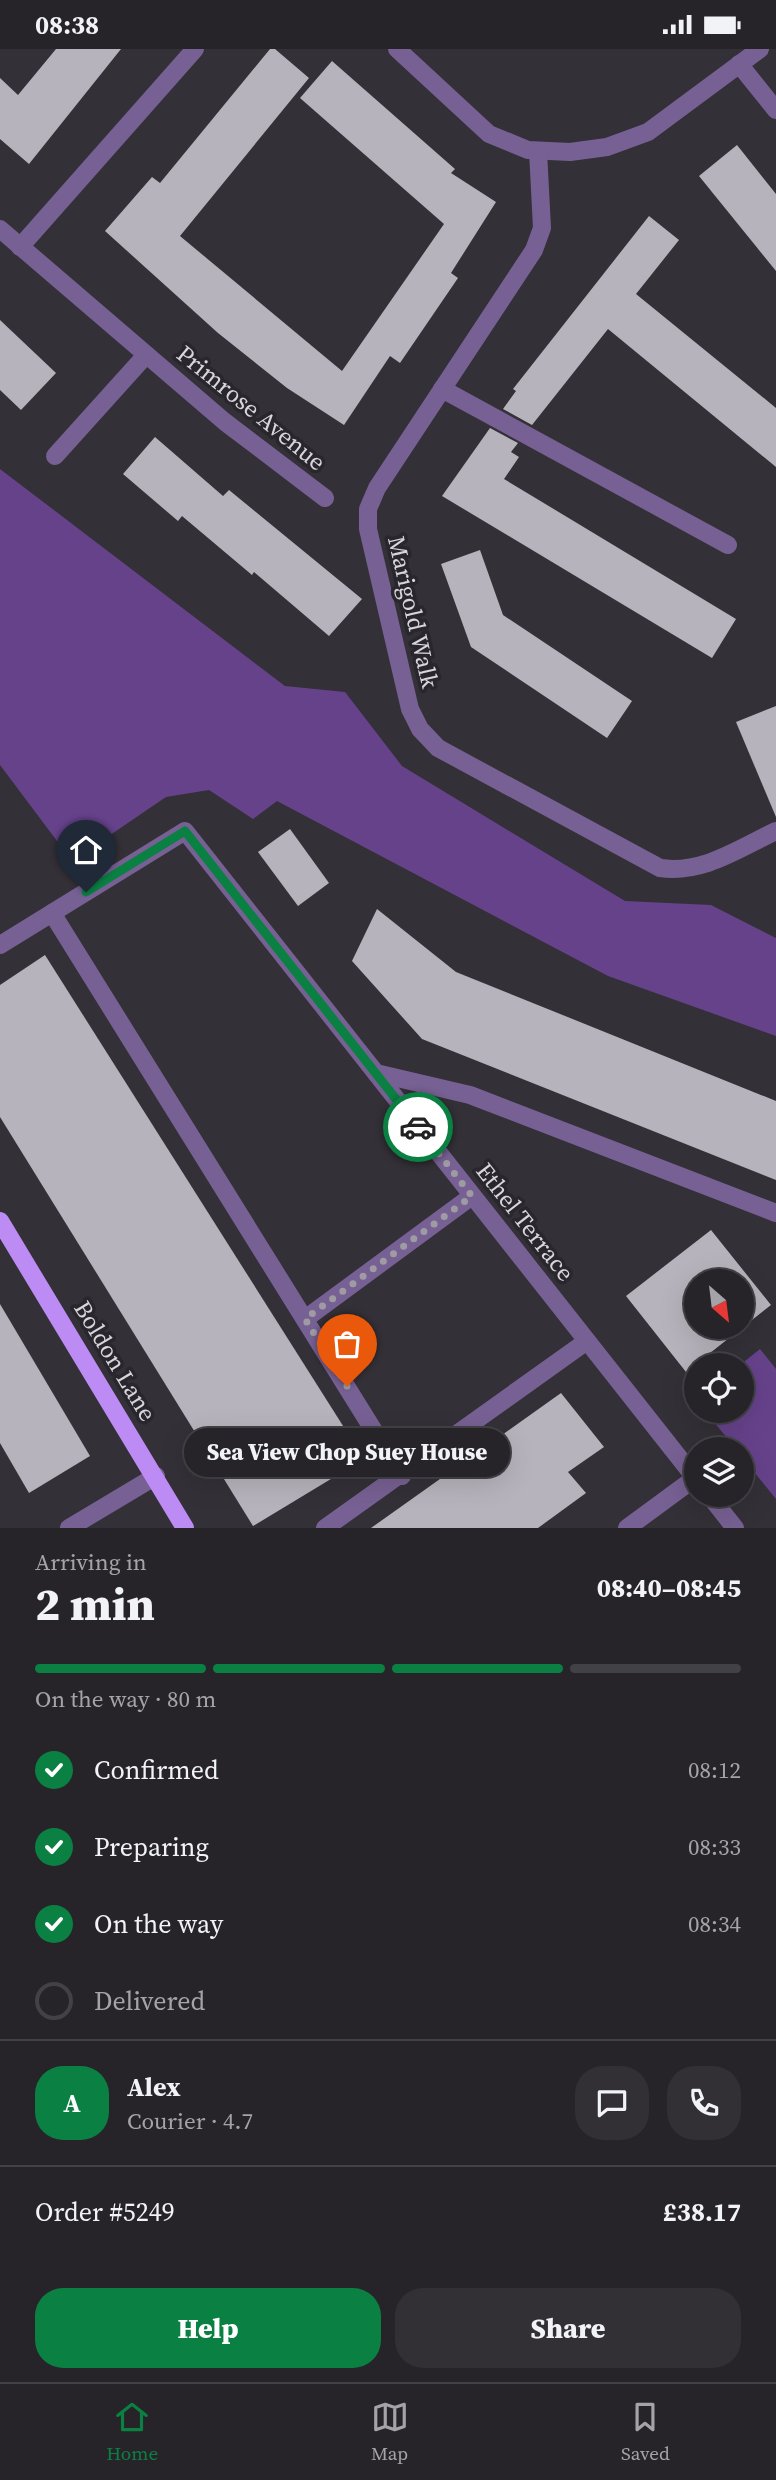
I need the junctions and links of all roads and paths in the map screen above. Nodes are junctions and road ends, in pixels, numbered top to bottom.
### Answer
1 (195, 49) edge
2 (397, 49) edge
3 (760, 49) edge
4 (739, 64) junction
5 (776, 110) edge
6 (538, 151) junction
7 (0, 229) edge
8 (20, 247) junction
9 (146, 355) junction
10 (442, 389) junction
11 (55, 456) dead end
12 (325, 498) dead end
13 (727, 545) dead end
14 (776, 831) edge
15 (52, 913) junction
16 (0, 945) edge
17 (376, 1073) junction
18 (472, 1196) junction
19 (776, 1213) edge
20 (0, 1221) edge
21 (305, 1319) junction
22 (587, 1341) junction
23 (684, 1463) edge
24 (156, 1476) junction
25 (402, 1476) junction
26 (684, 1487) edge
27 (718, 1507) edge
28 (69, 1528) edge
29 (185, 1528) edge
30 (325, 1528) edge
31 (627, 1528) edge
32 (735, 1528) edge

1 - 8 street
2 - 6 street
3 - 4 street
4 - 5 street
4 - 6 street
6 - 10 street, Marigold Walk
7 - 8 street, Primrose Avenue
8 - 9 street, Primrose Avenue
9 - 11 street, Primrose Avenue
9 - 12 street, Primrose Avenue
10 - 13 street
10 - 14 street, Marigold Walk
15 - 16 street
15 - 17 street, Ethel Terrace
15 - 21 street
17 - 18 street, Ethel Terrace
17 - 19 street
18 - 21 street
18 - 22 street, Ethel Terrace
20 - 24 main road, Boldon Lane
21 - 25 street
22 - 23 street, Ethel Terrace
22 - 25 street
24 - 28 street
24 - 29 main road, Boldon Lane
25 - 30 street
26 - 31 street
27 - 32 street

